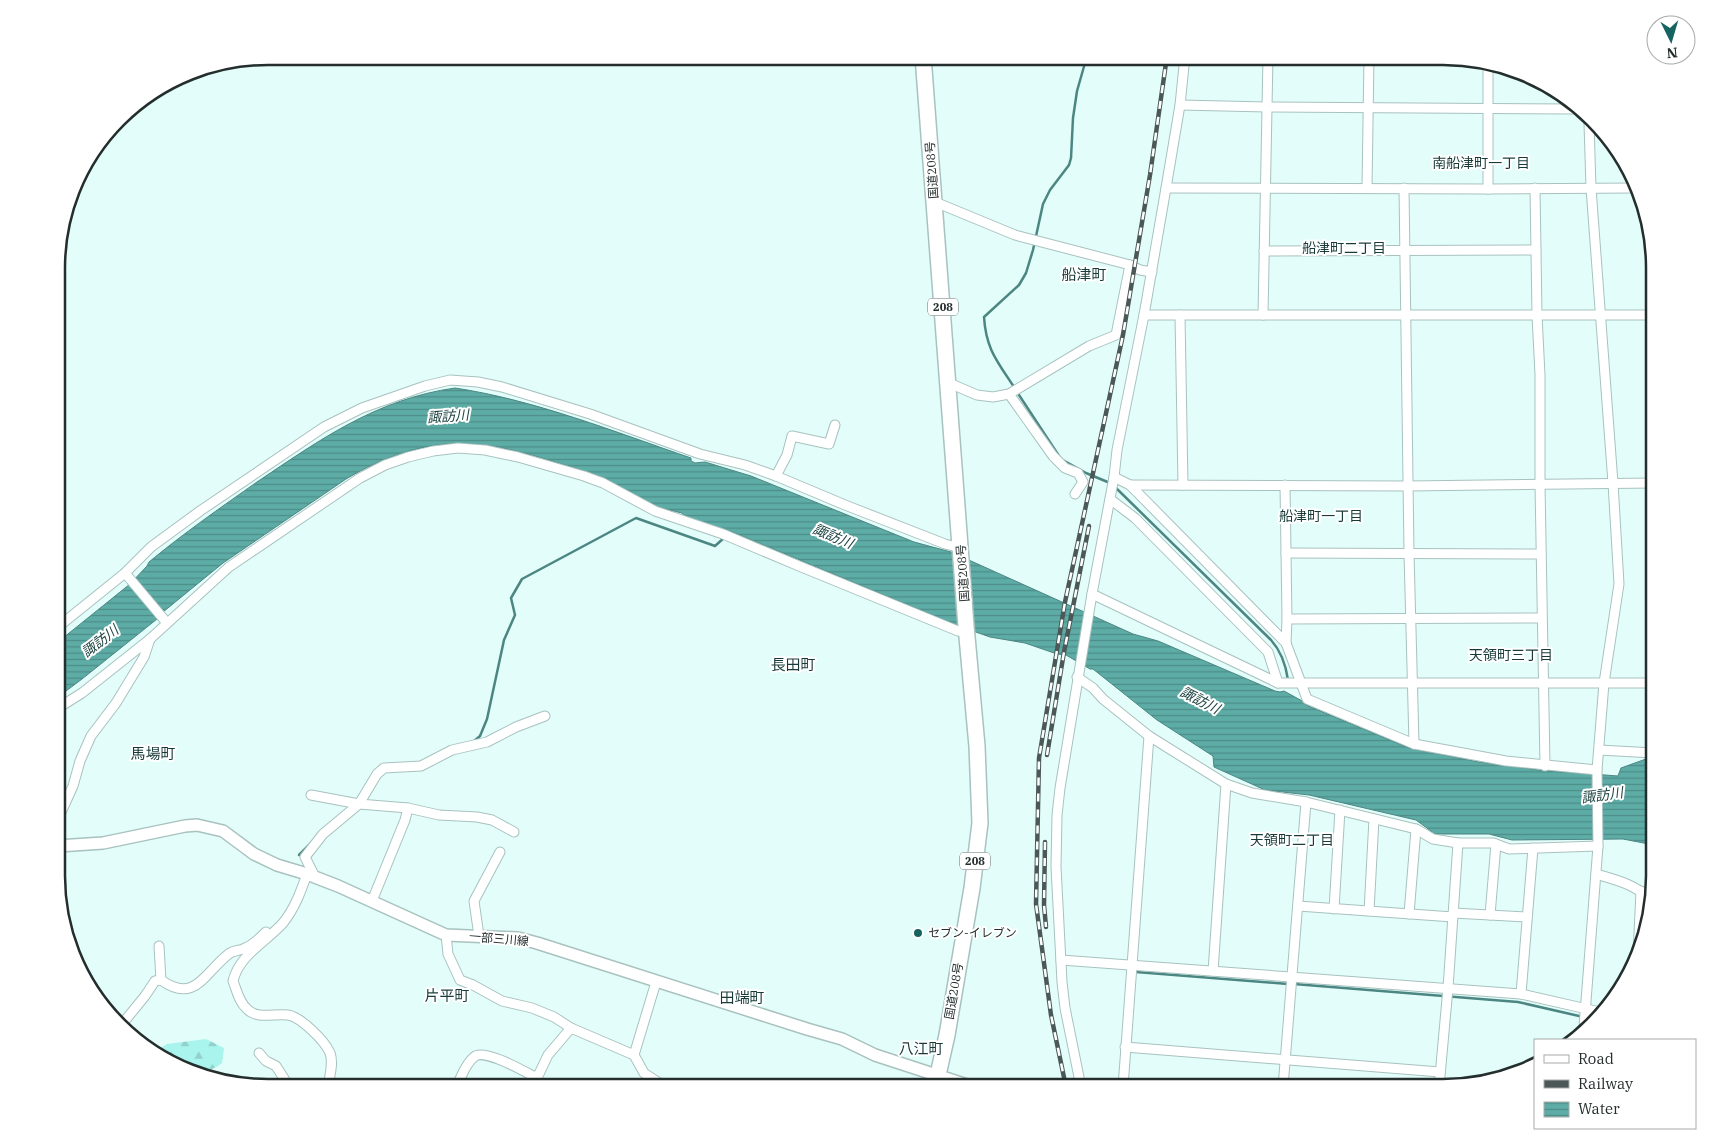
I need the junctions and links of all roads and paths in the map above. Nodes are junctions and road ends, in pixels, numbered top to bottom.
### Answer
1 (924, 65) edge
2 (1184, 65) edge
3 (1268, 65) edge
4 (1369, 65) edge
5 (1488, 70) edge
6 (1180, 105) junction
7 (1267, 107) junction
8 (1368, 108) junction
9 (1488, 109) junction
10 (1570, 109) edge
11 (1589, 126) edge
12 (1166, 188) junction
13 (1266, 188) junction
14 (1367, 188) junction
15 (1404, 188) junction
16 (1535, 188) junction
17 (1591, 188) junction
18 (1630, 188) edge
19 (1488, 189) junction
20 (934, 202) junction
21 (1404, 250) junction
22 (1536, 250) junction
23 (1264, 251) junction
24 (1130, 265) junction
25 (1152, 272) junction
26 (1144, 315) junction
27 (1180, 315) junction
28 (1263, 315) junction
29 (1405, 315) junction
30 (1537, 315) junction
31 (1646, 315) edge
32 (1601, 316) junction
33 (949, 383) junction
34 (1009, 394) junction
35 (835, 425) dead end
36 (776, 476) junction
37 (1114, 477) junction
38 (1613, 483) junction
39 (1646, 483) edge
40 (1540, 484) junction
41 (1130, 485) junction
42 (1183, 485) junction
43 (1286, 485) junction
44 (1408, 486) junction
45 (1075, 494) dead end
46 (1110, 499) junction
47 (961, 552) junction
48 (1286, 553) junction
49 (1409, 554) junction
50 (1541, 554) junction
51 (124, 573) junction
52 (1092, 594) junction
53 (1542, 618) junction
54 (1287, 619) junction
55 (1410, 619) junction
56 (65, 621) edge
57 (167, 623) junction
58 (967, 629) junction
59 (150, 638) junction
60 (1286, 643) junction
61 (1077, 677) junction
62 (1278, 683) junction
63 (1302, 683) junction
64 (1412, 683) junction
65 (1604, 683) junction
66 (1646, 683) edge
67 (1542, 684) junction
68 (65, 704) edge
69 (545, 716) dead end
70 (1149, 736) junction
71 (1414, 744) junction
72 (1600, 750) junction
73 (1646, 753) edge
74 (1544, 766) junction
75 (1597, 771) junction
76 (1226, 784) junction
77 (311, 795) dead end
78 (1306, 802) junction
79 (65, 804) edge
80 (359, 804) junction
81 (408, 808) junction
82 (1340, 810) junction
83 (1374, 818) junction
84 (1416, 829) junction
85 (514, 832) dead end
86 (1458, 843) junction
87 (1597, 843) junction
88 (1496, 844) junction
89 (65, 846) edge
90 (1533, 848) junction
91 (500, 852) dead end
92 (1596, 874) junction
93 (311, 875) junction
94 (1642, 891) junction
95 (1645, 894) edge
96 (372, 901) junction
97 (1298, 906) junction
98 (1334, 909) junction
99 (1369, 911) junction
100 (1409, 914) junction
101 (288, 915) junction
102 (1453, 915) junction
103 (1490, 915) junction
104 (1527, 917) junction
105 (1640, 925) edge
106 (446, 935) junction
107 (479, 936) junction
108 (160, 946) dead end
109 (1061, 960) junction
110 (1131, 964) junction
111 (1214, 971) junction
112 (1292, 977) junction
113 (161, 980) junction
114 (656, 982) junction
115 (1448, 988) junction
116 (1521, 994) junction
117 (1586, 1008) junction
118 (1595, 1011) edge
119 (125, 1021) edge
120 (1585, 1022) edge
121 (571, 1028) junction
122 (1125, 1047) junction
123 (259, 1053) dead end
124 (634, 1055) junction
125 (1285, 1060) junction
126 (1440, 1072) junction
127 (284, 1079) edge
128 (329, 1079) edge
129 (460, 1079) edge
130 (653, 1079) edge
131 (929, 1079) edge
132 (937, 1079) edge
133 (1080, 1079) edge
134 (1123, 1079) edge
135 (1283, 1079) edge
136 (1440, 1079) edge

1 - 20 highway, 国道208号 / 208
2 - 6 street
3 - 7 street
4 - 8 street
5 - 9 street
6 - 7 street
6 - 12 street
7 - 8 street
7 - 13 street
8 - 9 street
8 - 14 street
9 - 10 street
9 - 19 street
11 - 17 street
12 - 13 street
12 - 25 street
13 - 14 street
13 - 23 street
14 - 15 street
15 - 19 street
15 - 21 street
16 - 17 street
16 - 19 street
16 - 22 street
17 - 18 street
17 - 32 street
20 - 24 street
20 - 33 highway, 国道208号 / 208
21 - 22 street
21 - 23 street
21 - 29 street
22 - 30 street
23 - 28 street
24 - 25 street
24 - 34 street
25 - 26 street
26 - 27 street
26 - 37 street
27 - 28 street
27 - 42 street
28 - 29 street
29 - 30 street
29 - 44 street
30 - 32 street
30 - 40 street
31 - 32 street
32 - 38 street
33 - 34 street
33 - 47 highway, 国道208号 / 208
34 - 45 street
35 - 36 street
36 - 47 street
36 - 51 street
37 - 41 street
37 - 46 street
38 - 39 street
38 - 40 street
38 - 65 street
40 - 44 street
40 - 50 street
41 - 42 street
41 - 60 street
42 - 43 street
43 - 44 street
43 - 48 street
44 - 49 street
46 - 52 street
46 - 62 street
47 - 58 highway, 国道208号 / 208
48 - 49 street
48 - 54 street
49 - 50 street
49 - 55 street
50 - 53 street
51 - 56 street
51 - 57 street
52 - 61 street
52 - 62 street
53 - 55 street
53 - 67 street
54 - 55 street
54 - 60 street
55 - 64 street
57 - 58 street
57 - 59 street
58 - 132 highway, 国道208号 / 208
59 - 68 street
59 - 79 street
60 - 63 street
61 - 70 street
61 - 109 street
62 - 63 street
63 - 64 street
63 - 71 street
64 - 67 street
64 - 71 street
65 - 66 street
65 - 67 street
65 - 72 street
67 - 74 street
69 - 80 street
70 - 76 street
70 - 110 street
71 - 74 street
72 - 73 street
72 - 75 street
74 - 75 street
75 - 87 street
76 - 78 street
76 - 111 street
77 - 80 street
78 - 82 street
78 - 97 street
80 - 81 street
80 - 93 street
81 - 85 street
81 - 96 street
82 - 83 street
82 - 98 street
83 - 84 street
83 - 99 street
84 - 86 street
84 - 100 street
86 - 88 street
86 - 102 street
87 - 90 street
87 - 92 street
88 - 90 street
88 - 103 street
89 - 93 main road, 一部三川線
90 - 104 street
91 - 107 street
92 - 94 street
92 - 117 street
93 - 96 main road, 一部三川線
93 - 101 street
94 - 95 street
94 - 105 street
96 - 106 main road, 一部三川線
97 - 98 street
97 - 112 street
98 - 99 street
99 - 100 street
100 - 102 street
101 - 113 street
101 - 128 street
102 - 103 street
102 - 115 street
103 - 104 street
104 - 116 street
106 - 107 main road, 一部三川線
106 - 121 street
107 - 114 main road, 一部三川線
108 - 113 street
109 - 110 street
109 - 133 street
110 - 111 street
110 - 122 street
111 - 112 street
112 - 115 street
112 - 125 street
113 - 119 street
114 - 124 street
114 - 131 main road, 一部三川線
115 - 116 street
115 - 126 street
116 - 117 street
117 - 118 street
117 - 120 street
121 - 124 street
121 - 129 street
122 - 125 street
122 - 134 street
123 - 127 street
124 - 130 street
125 - 126 street
125 - 135 street
126 - 136 street

